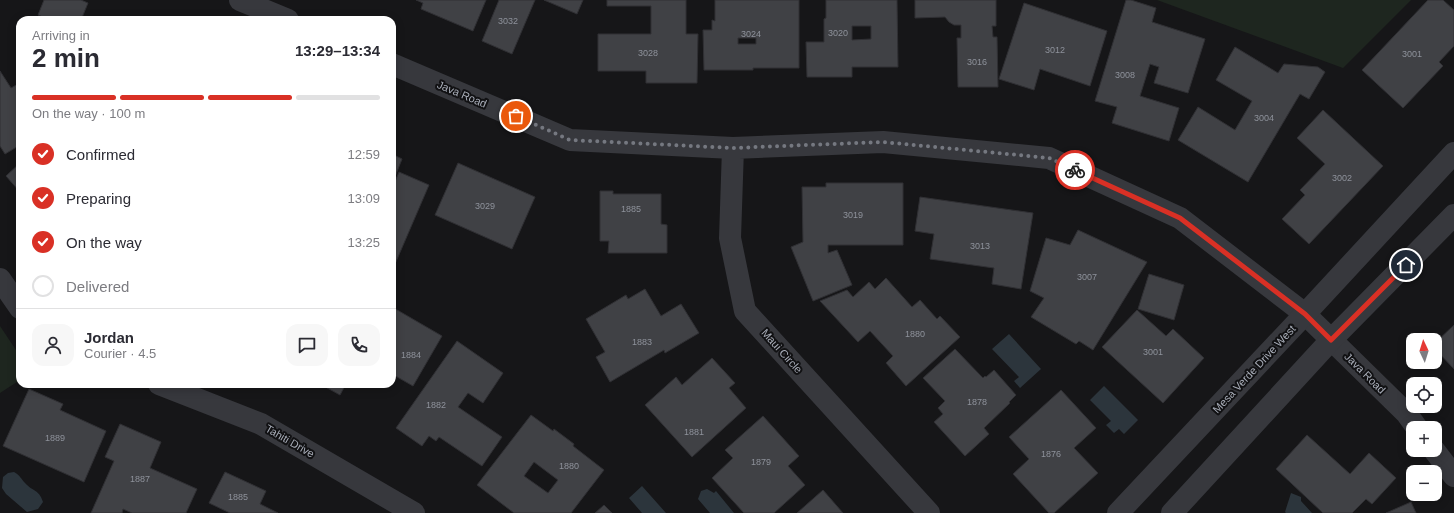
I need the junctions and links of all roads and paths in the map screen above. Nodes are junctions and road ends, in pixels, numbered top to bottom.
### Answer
1 (240, 0) edge
2 (278, 16) edge
3 (396, 66) edge
4 (733, 148) junction
5 (1454, 153) edge
6 (1454, 215) edge
7 (0, 279) edge
8 (16, 302) edge
9 (1305, 314) junction
10 (1331, 340) junction
11 (169, 388) edge
12 (1412, 421) edge
13 (1439, 457) edge
14 (1454, 476) edge
15 (414, 513) edge
16 (929, 513) edge
17 (1118, 513) edge
18 (1172, 513) edge

1 - 2 street
3 - 4 street, Java Road
4 - 9 street, Java Road
4 - 16 street, Maui Circle
5 - 9 street, Mesa Verde Drive West
6 - 10 street
7 - 8 street
9 - 10 street, Java Road
9 - 17 street, Mesa Verde Drive West
10 - 12 street, Java Road
10 - 18 street
11 - 15 street, Tahiti Drive
13 - 14 street

